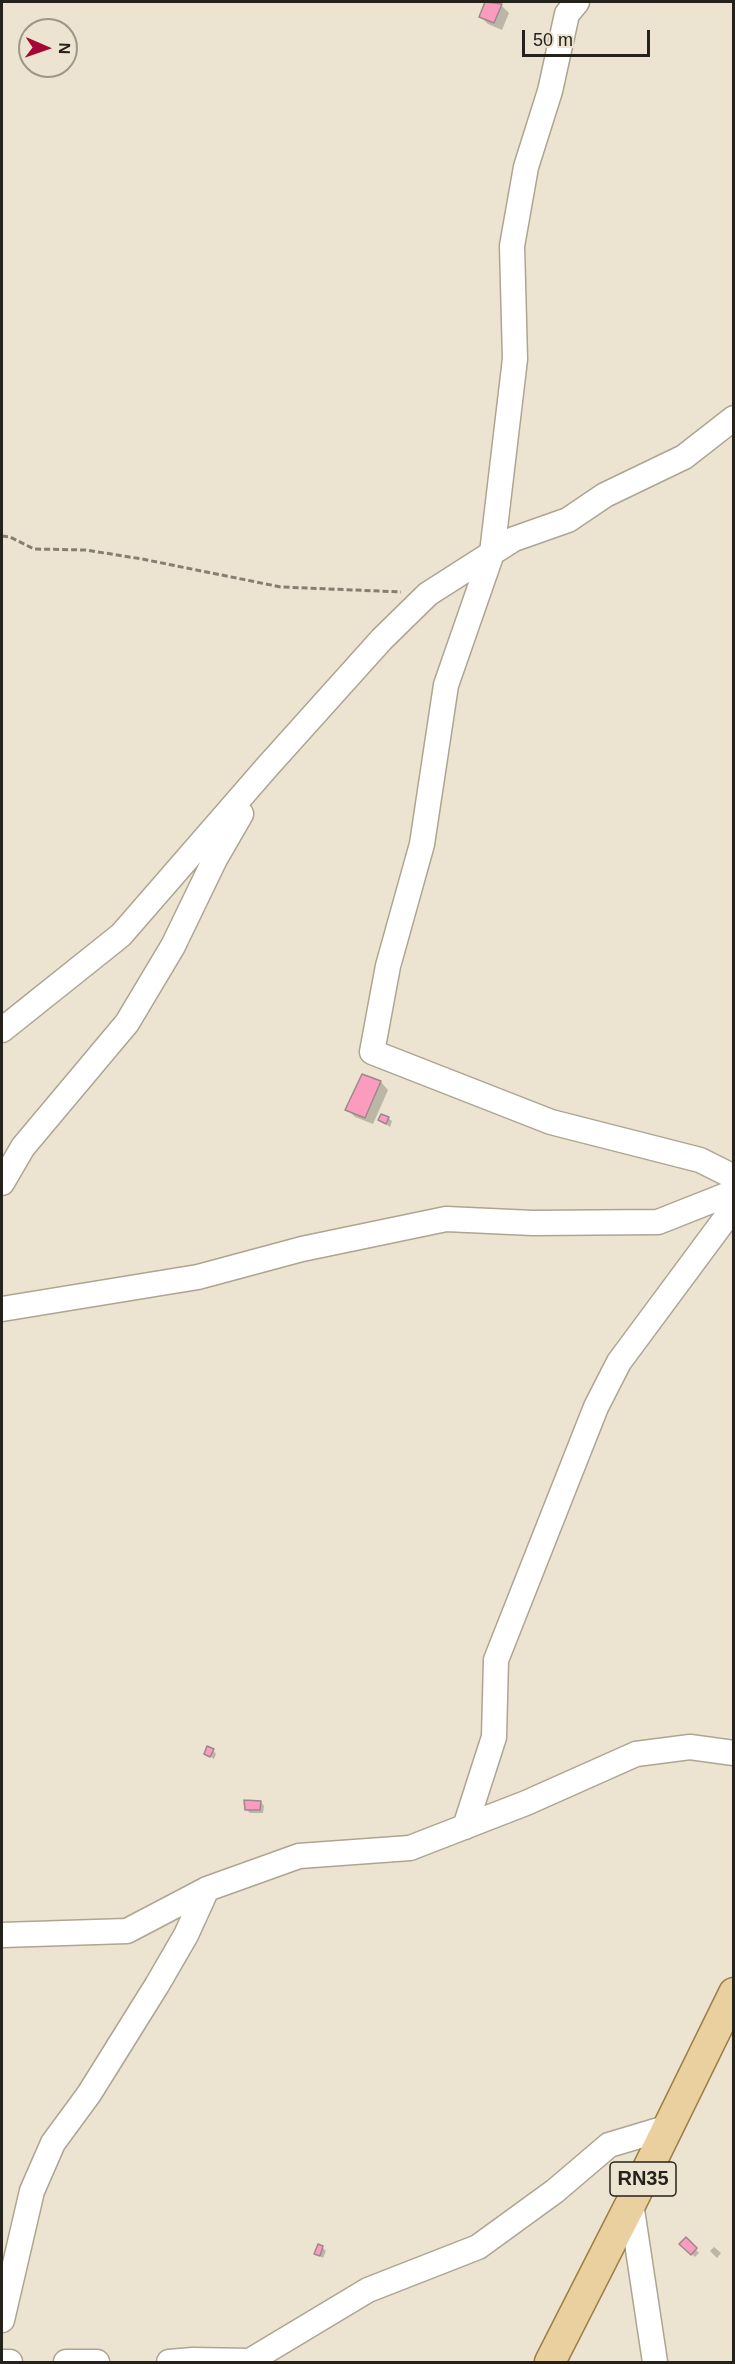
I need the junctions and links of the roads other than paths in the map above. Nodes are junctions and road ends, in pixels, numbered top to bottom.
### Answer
1 (577, 2) edge
2 (734, 418) edge
3 (492, 553) junction
4 (267, 767) junction
5 (2, 1030) edge
6 (734, 1177) edge
7 (2, 1183) edge
8 (734, 1192) edge
9 (734, 1207) edge
10 (2, 1309) edge
11 (734, 1753) edge
12 (465, 1827) junction
13 (207, 1889) junction
14 (2, 1935) edge
15 (734, 1993) edge
16 (669, 2127) junction
17 (631, 2203) junction
18 (2, 2320) edge
19 (2, 2362) edge
20 (10, 2362) edge
21 (66, 2362) edge
22 (97, 2362) edge
23 (169, 2362) edge
24 (250, 2362) edge
25 (550, 2362) edge
26 (655, 2362) edge

1 - 3 street
2 - 3 street
3 - 4 street
3 - 6 street
4 - 5 street
4 - 7 street
8 - 10 street
9 - 12 street
11 - 12 street
12 - 13 street
13 - 14 street
13 - 18 street
15 - 16 main road, RN35
16 - 17 main road, RN35
16 - 24 street
17 - 25 main road, RN35
17 - 26 street
19 - 20 street
21 - 22 street
23 - 24 street

